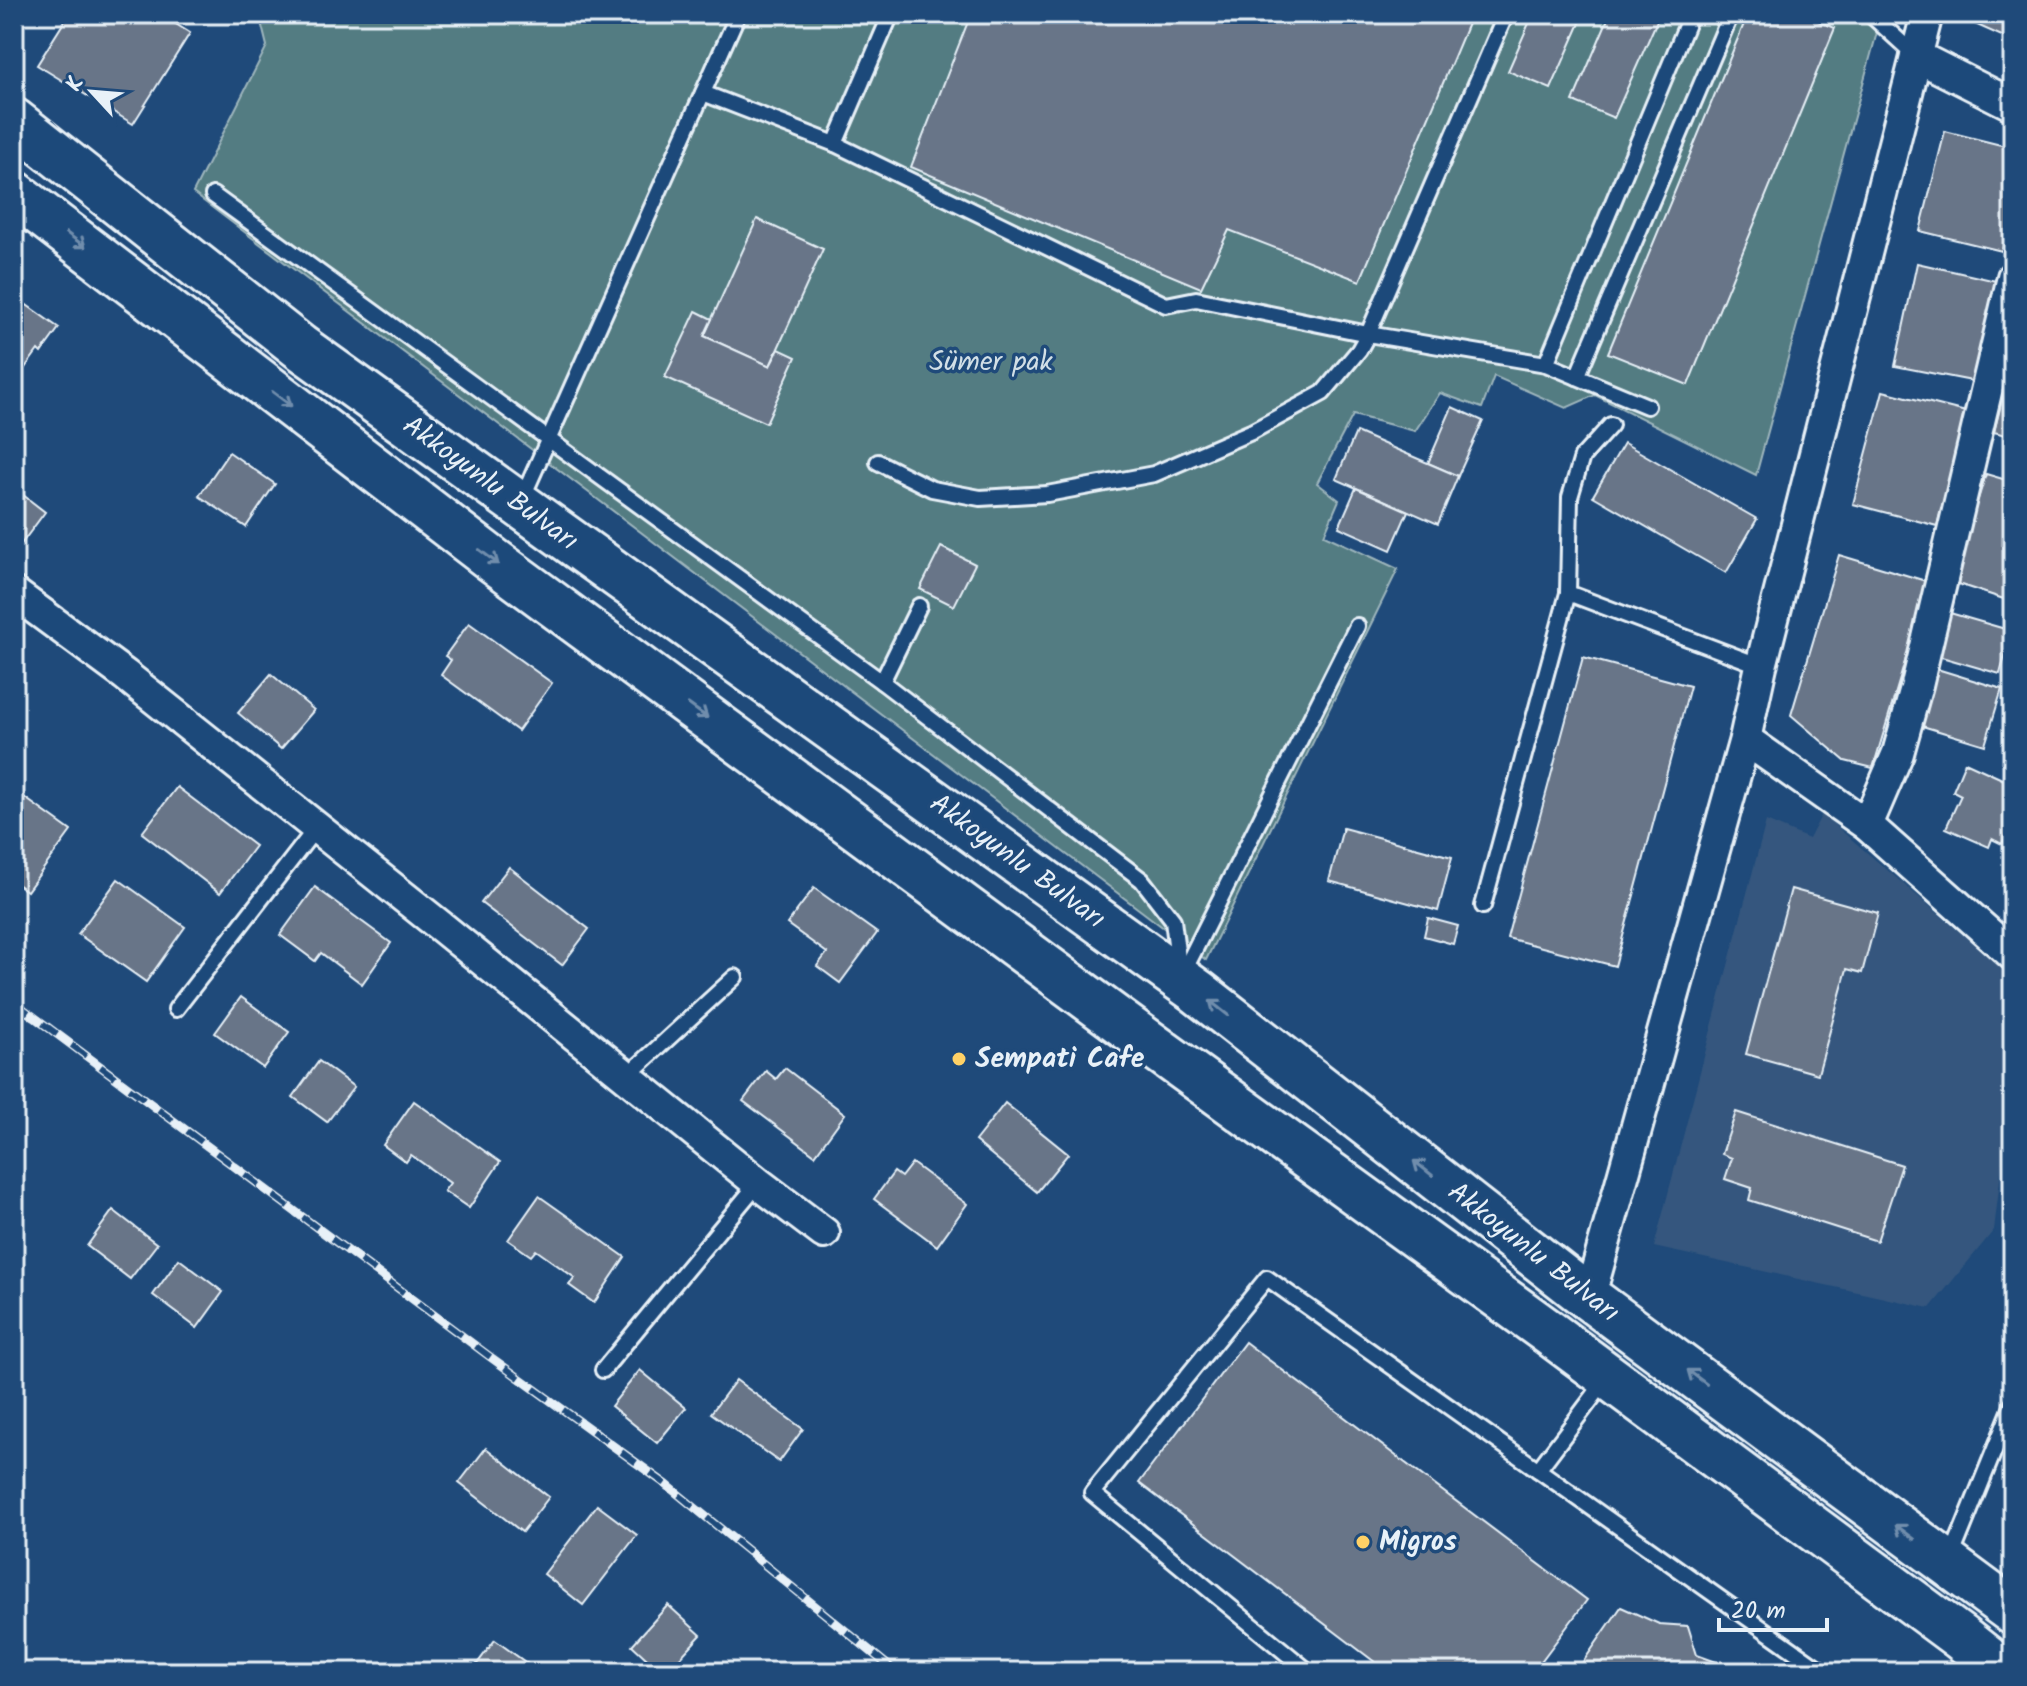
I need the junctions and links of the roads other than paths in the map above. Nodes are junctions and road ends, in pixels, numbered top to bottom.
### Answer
1 (738, 14) edge
2 (891, 14) edge
3 (1506, 14) edge
4 (1691, 14) edge
5 (1731, 14) edge
6 (1870, 14) edge
7 (1927, 14) edge
8 (1916, 56) junction
9 (703, 93) junction
10 (2013, 105) edge
11 (14, 121) edge
12 (835, 144) junction
13 (14, 193) edge
14 (213, 195) dead end
15 (2013, 277) edge
16 (1368, 334) junction
17 (1546, 364) junction
18 (1577, 377) junction
19 (1647, 406) dead end
20 (1611, 425) dead end
21 (549, 438) junction
22 (878, 462) dead end
23 (519, 505) junction
24 (14, 593) edge
25 (1568, 593) junction
26 (919, 606) dead end
27 (1357, 626) dead end
28 (1761, 666) junction
29 (882, 682) junction
30 (1745, 739) junction
31 (1867, 825) junction
32 (316, 828) junction
33 (1483, 906) dead end
34 (2013, 955) edge
35 (735, 977) dead end
36 (1180, 979) junction
37 (176, 1009) dead end
38 (626, 1077) junction
39 (758, 1183) junction
40 (824, 1233) dead end
41 (1589, 1298) junction
42 (603, 1370) dead end
43 (1609, 1376) junction
44 (2013, 1404) edge
45 (1998, 1440) junction
46 (2013, 1446) edge
47 (1538, 1470) junction
48 (1949, 1564) junction
49 (2013, 1612) edge
50 (1309, 1672) edge
51 (1824, 1672) edge
52 (2004, 1672) edge

1 - 9 lane
2 - 12 lane
3 - 16 lane
4 - 17 lane
5 - 18 lane
6 - 8 lane
7 - 8 street
8 - 10 street
8 - 28 street
9 - 12 lane
9 - 21 lane
11 - 23 main road, Akkoyunlu Bulvarı
12 - 16 lane
13 -> 43 main road, Akkoyunlu Bulvarı
14 - 21 lane
15 - 31 street
16 - 17 lane
16 - 22 lane
17 - 18 lane
18 - 19 lane
20 - 25 lane
21 - 23 lane
21 - 29 lane
23 - 36 main road, Akkoyunlu Bulvarı
24 - 32 street
25 - 28 lane
25 - 33 lane
26 - 29 lane
27 - 36 lane
28 - 30 street
29 - 36 lane
30 - 31 street
30 - 41 street
31 - 34 street
32 - 37 lane
32 - 38 street
35 - 38 lane
41 -> 36 main road, Akkoyunlu Bulvarı
38 - 39 street
39 - 40 street
39 - 42 lane
48 -> 41 main road, Akkoyunlu Bulvarı
43 - 47 lane
43 - 52 main road, Akkoyunlu Bulvarı
44 - 45 lane
45 - 46 lane
45 - 48 lane
47 - 50 lane
47 - 51 lane
48 - 49 main road, Akkoyunlu Bulvarı

